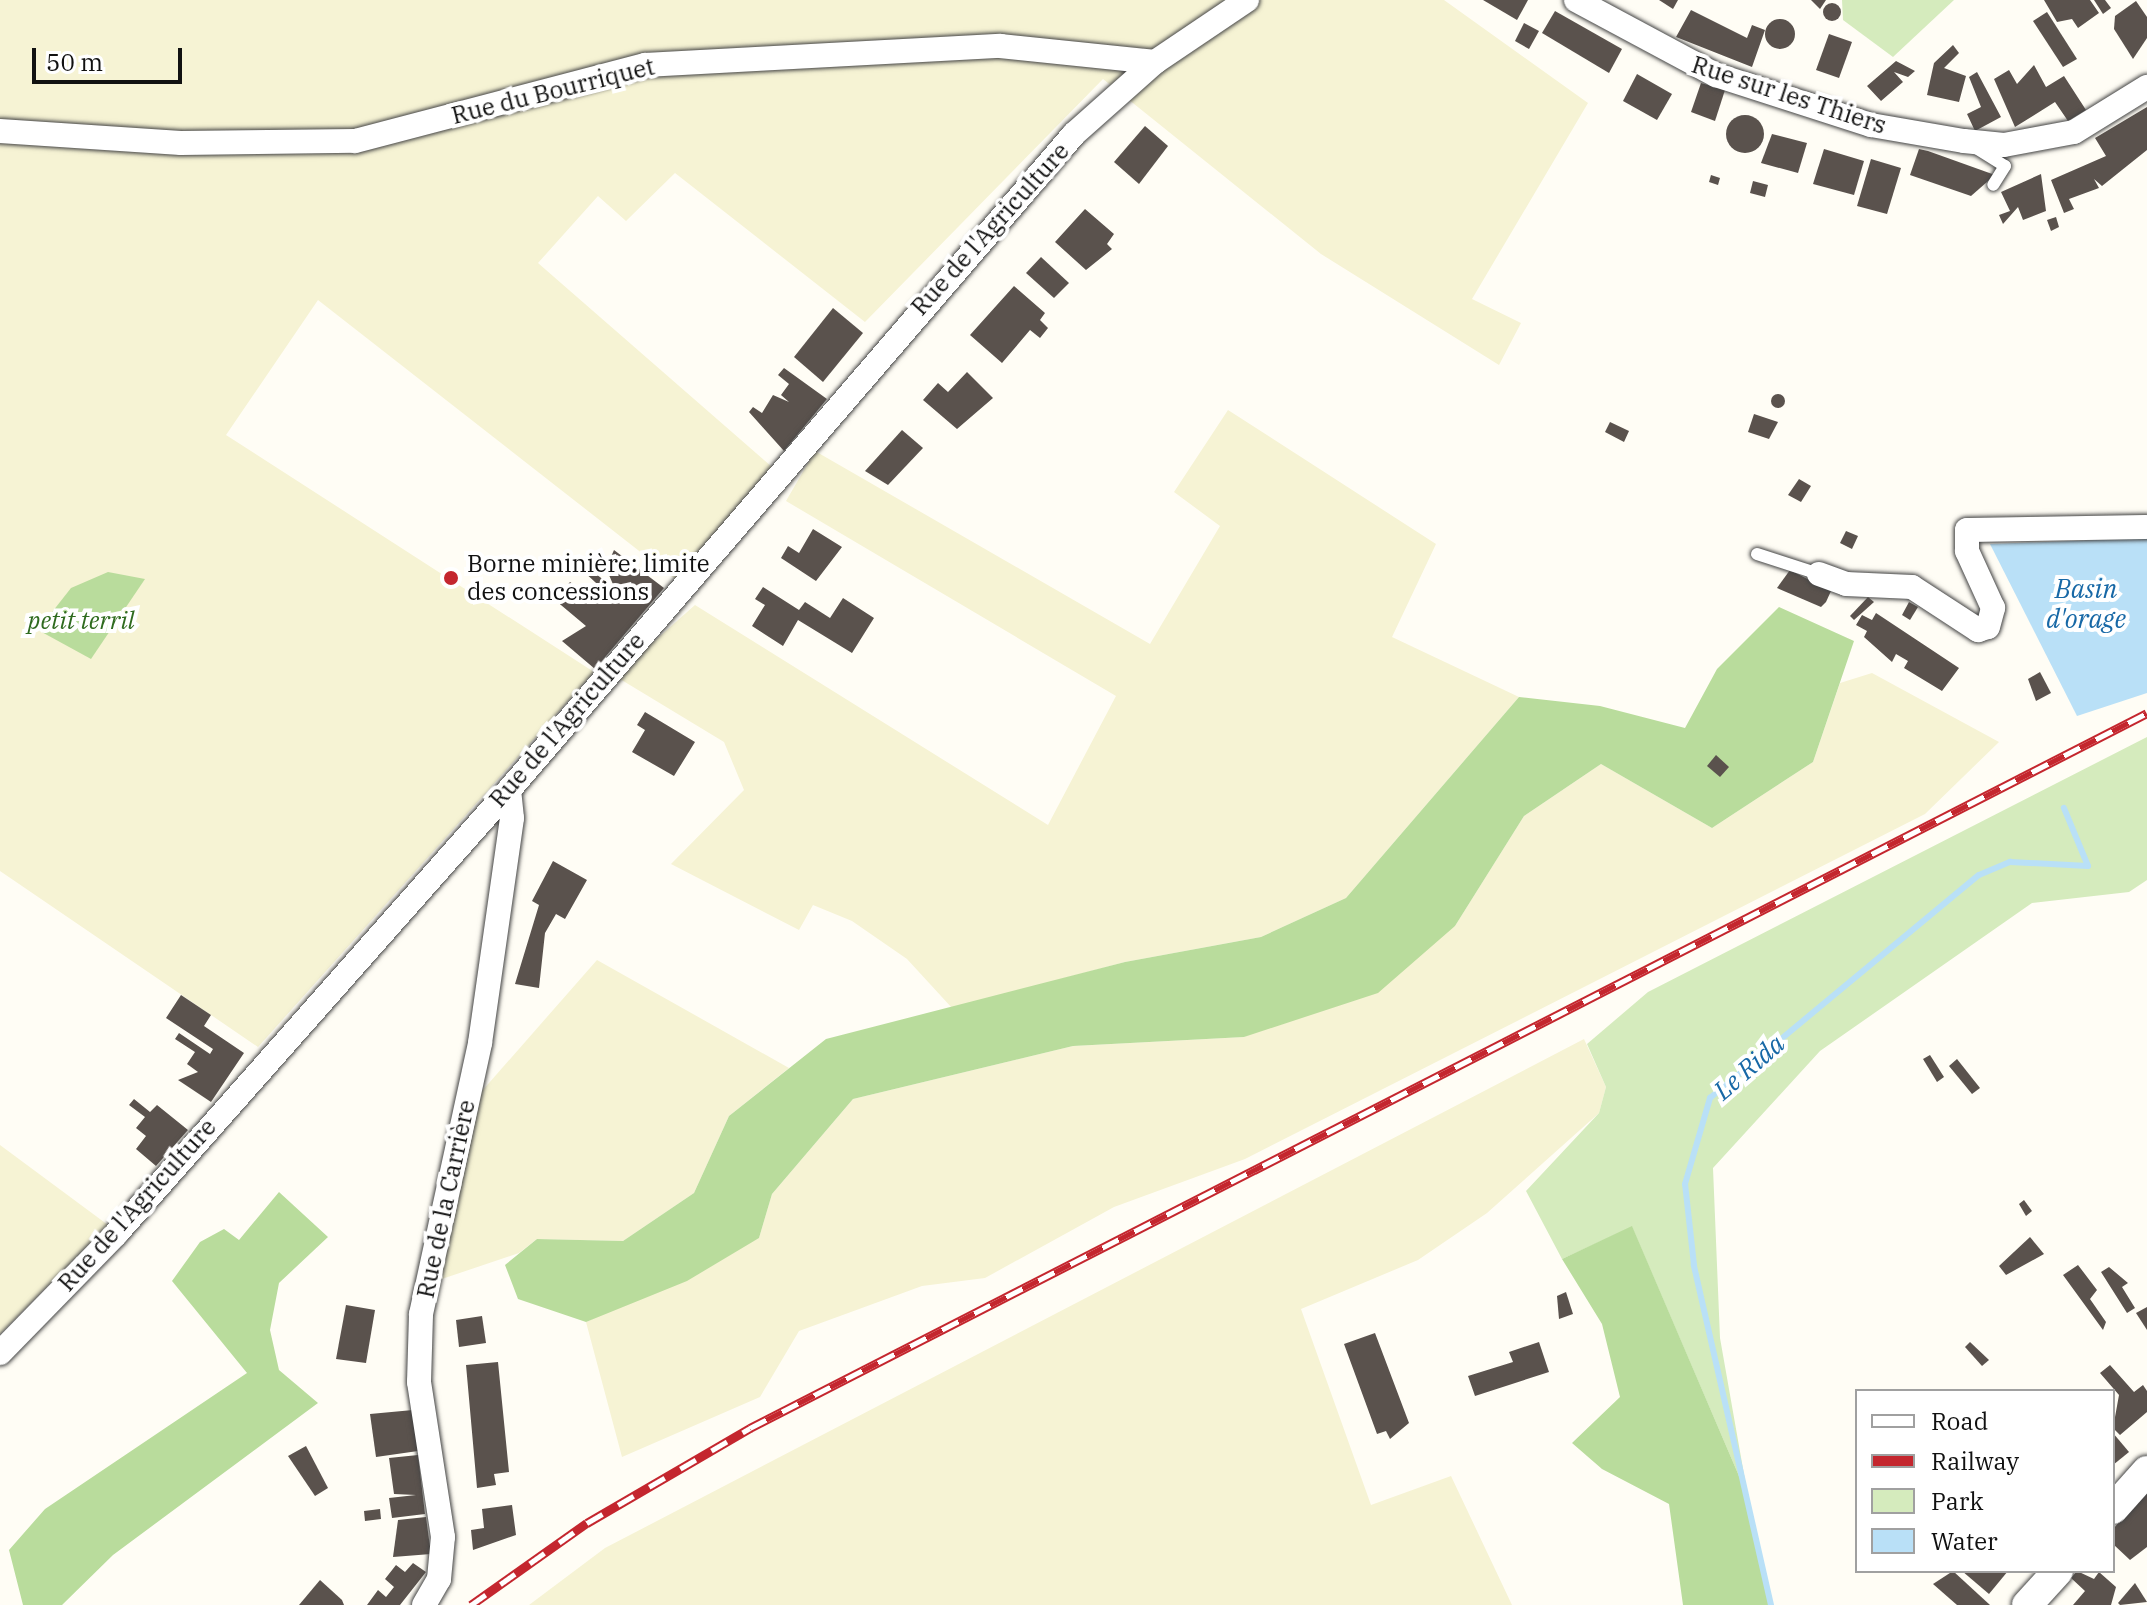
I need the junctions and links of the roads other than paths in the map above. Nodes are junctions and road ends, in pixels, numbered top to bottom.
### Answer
1 (1247, 0) edge
2 (1576, 0) edge
3 (1155, 62) junction
4 (2147, 87) edge
5 (0, 131) edge
6 (1964, 141) junction
7 (1993, 185) dead end
8 (2147, 527) edge
9 (1757, 554) dead end
10 (1819, 574) joint
11 (509, 790) junction
12 (0, 1353) edge
13 (2147, 1471) edge
14 (2115, 1507) edge
15 (2056, 1573) edge
16 (424, 1605) edge
17 (2027, 1605) edge

1 - 3 street, Rue de l'Agriculture
2 - 6 street, Rue sur les Thiers
3 - 5 street, Rue du Bourriquet
3 - 11 street, Rue de l'Agriculture
4 - 6 street, Rue sur les Thiers
6 - 7 lane
8 - 10 street
9 - 10 lane
11 - 12 street, Rue de l'Agriculture
11 - 16 street, Rue de la Carrière
13 - 14 street
15 - 17 street

